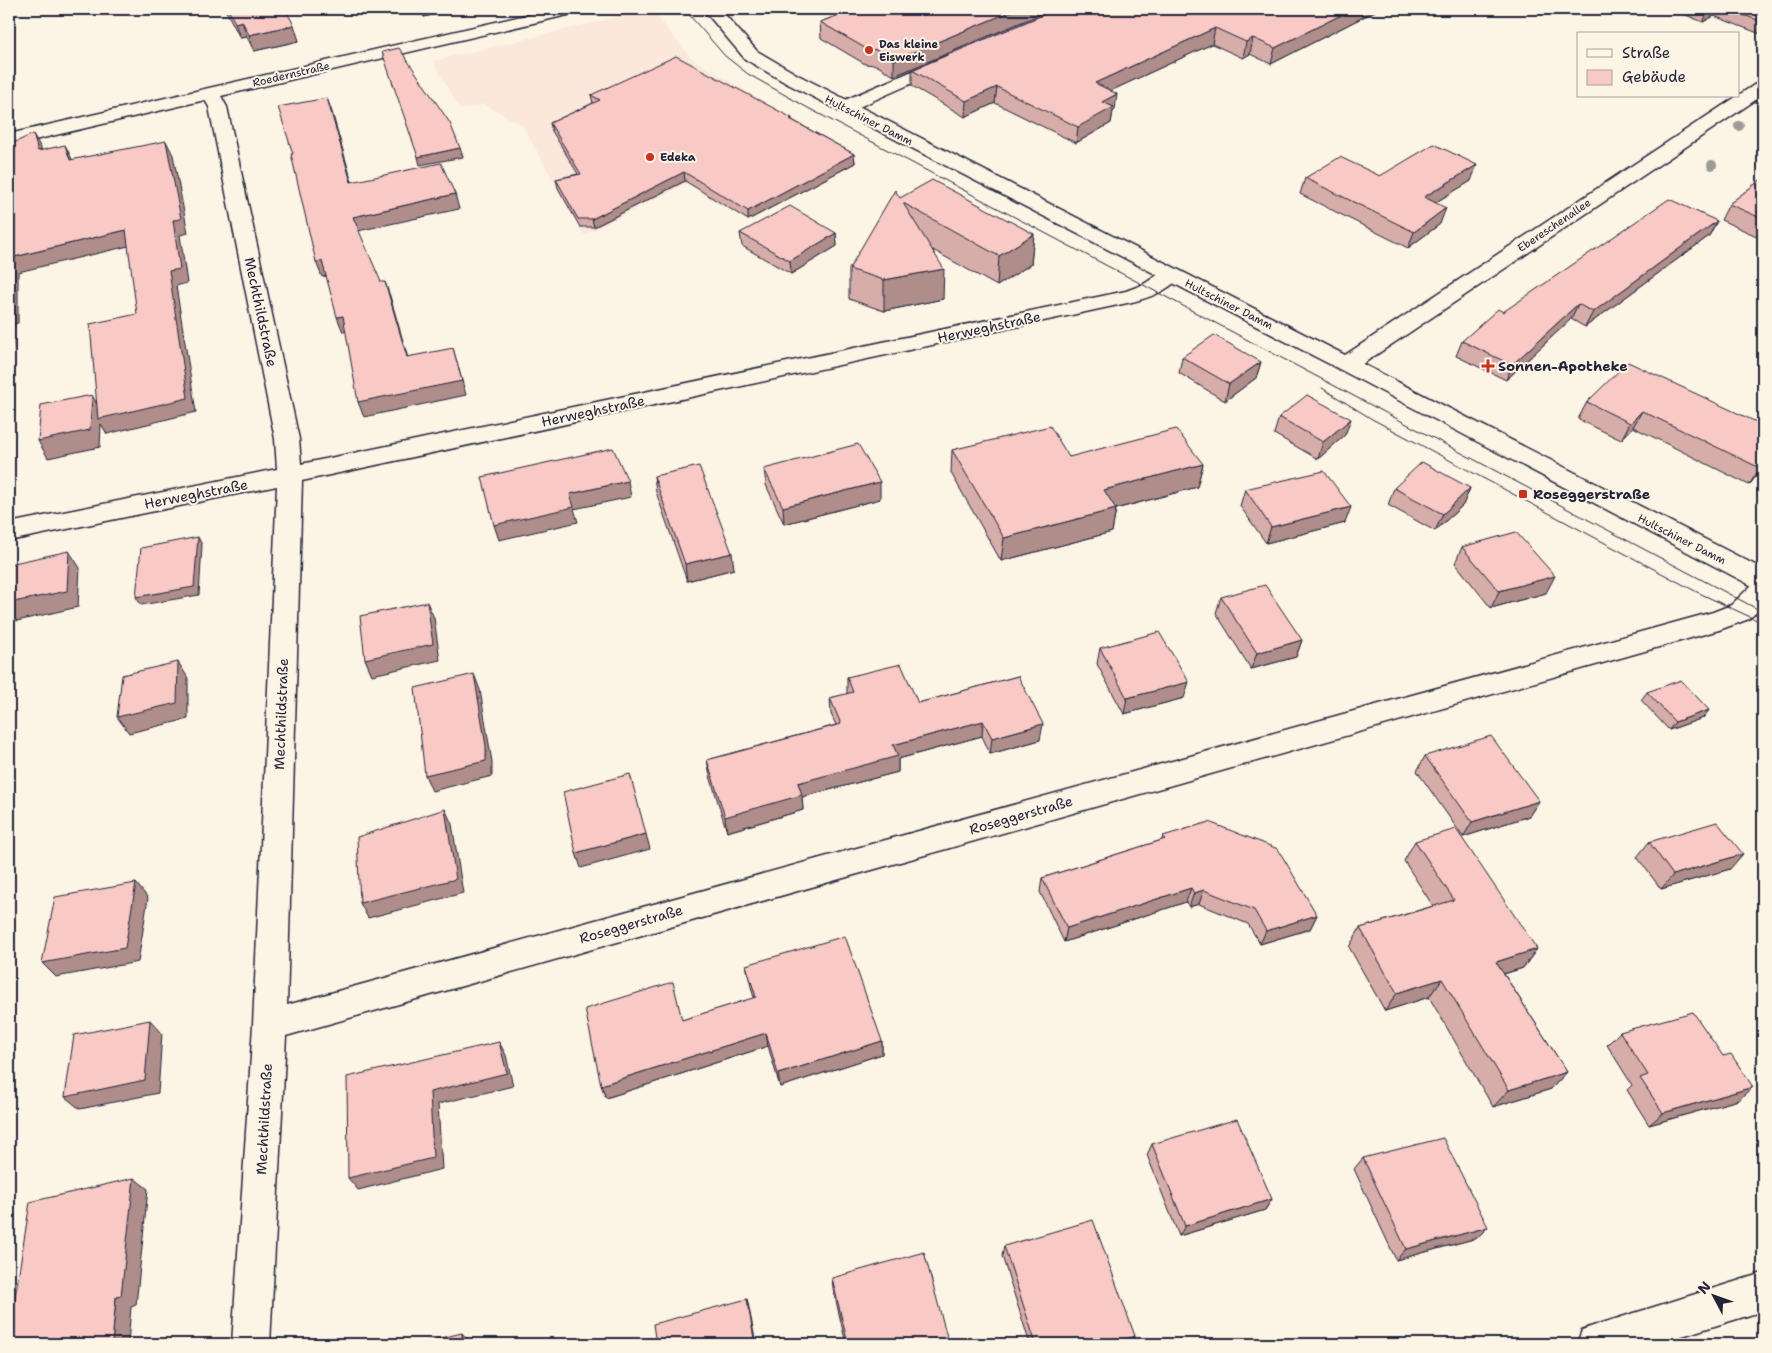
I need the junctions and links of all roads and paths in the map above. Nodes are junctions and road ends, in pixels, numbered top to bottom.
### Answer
1 (572, 9) edge
2 (710, 9) edge
3 (964, 54) edge
4 (1763, 87) edge
5 (210, 93) junction
6 (844, 107) junction
7 (9, 140) edge
8 (1171, 274) junction
9 (1346, 364) junction
10 (290, 475) junction
11 (9, 532) edge
12 (1763, 580) edge
13 (1763, 590) edge
14 (270, 1025) junction
15 (1763, 1292) edge
16 (251, 1344) edge
17 (1596, 1344) edge

1 - 5 street, Roedernstraße
2 - 6 street, Hultschiner Damm
3 - 6 street
4 - 9 street, Ebereschenallee
5 - 7 street, Roedernstraße
5 - 10 street, Mechthildstraße
6 - 8 street, Hultschiner Damm
8 - 9 street, Hultschiner Damm
8 - 10 street, Herweghstraße
9 - 12 street, Hultschiner Damm
10 - 11 street, Herweghstraße
10 - 14 street, Mechthildstraße
13 - 14 street, Roseggerstraße
14 - 16 street, Mechthildstraße
15 - 17 street

